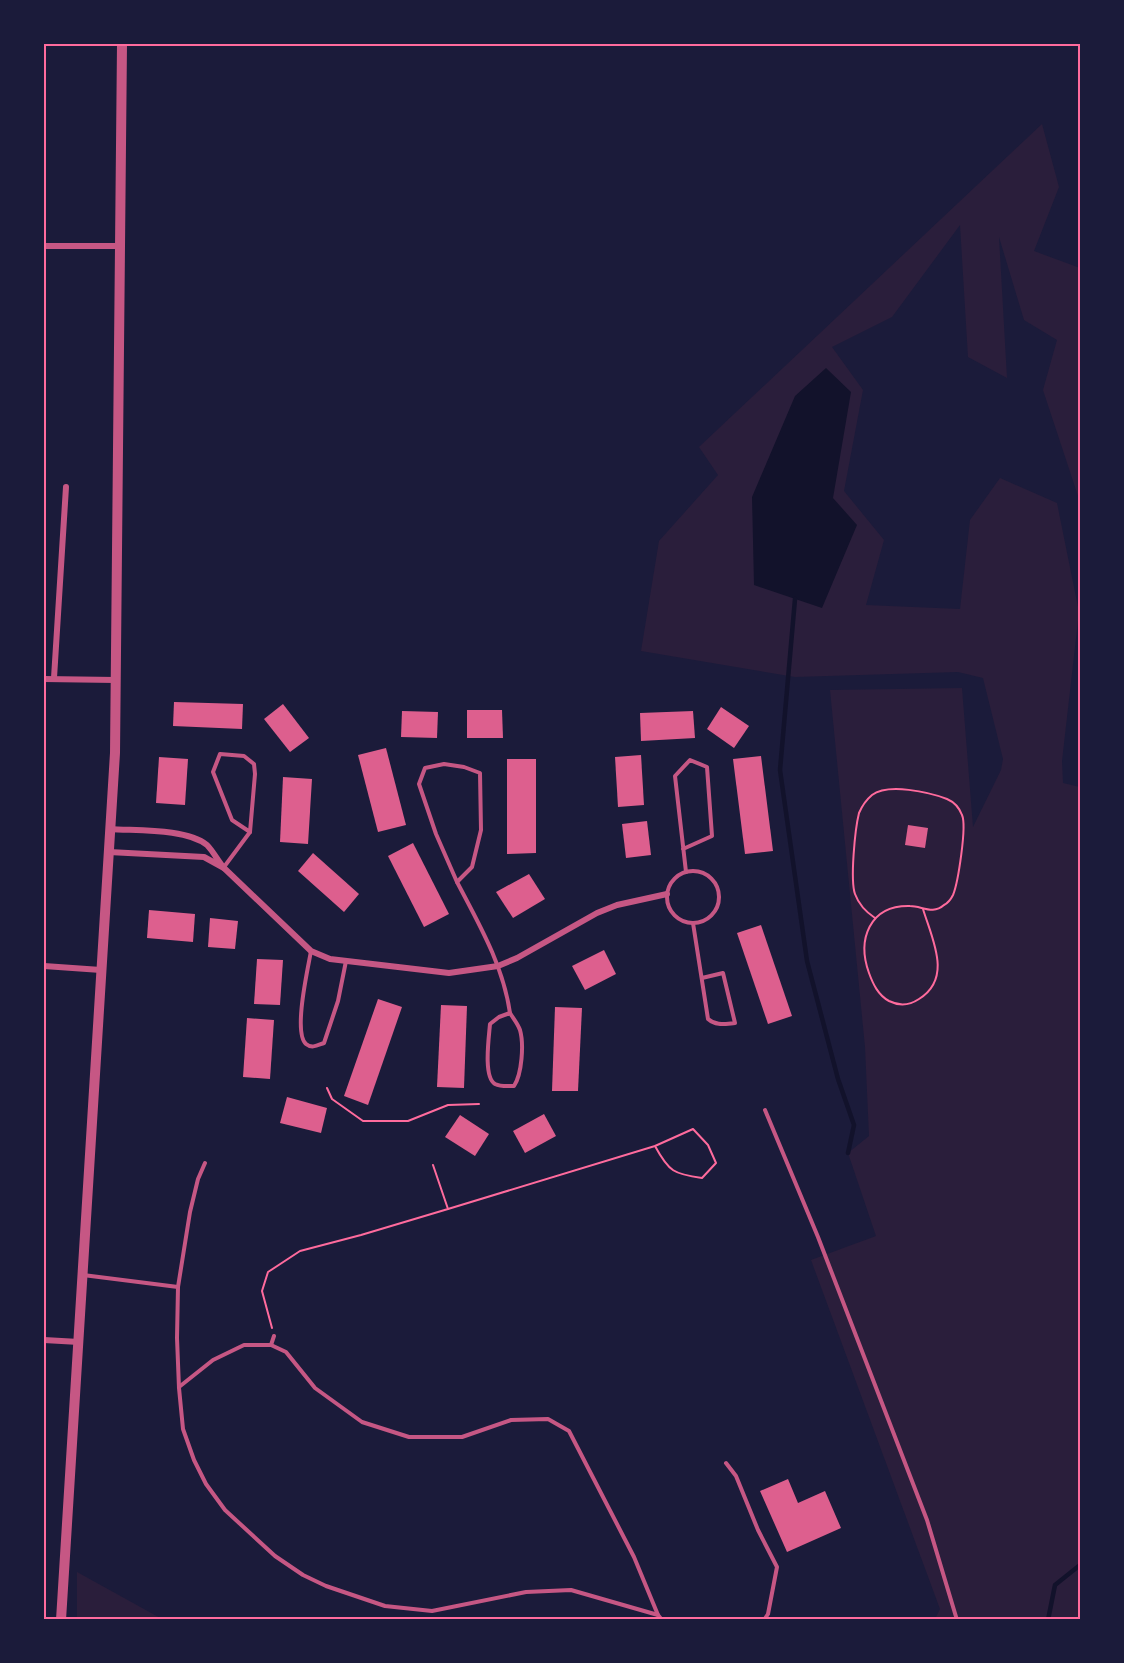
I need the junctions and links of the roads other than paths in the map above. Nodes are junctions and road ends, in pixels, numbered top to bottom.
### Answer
1 (122, 44) edge
2 (44, 246) edge
3 (120, 246) junction
4 (66, 487) dead end
5 (54, 678) junction
6 (44, 679) edge
7 (116, 680) junction
8 (110, 829) junction
9 (250, 832) junction
10 (683, 849) junction
11 (109, 852) junction
12 (224, 868) junction
13 (686, 872) junction
14 (457, 882) junction
15 (667, 894) junction
16 (693, 923) junction
17 (311, 951) junction
18 (346, 960) junction
19 (44, 966) edge
20 (498, 966) junction
21 (101, 970) junction
22 (702, 978) junction
23 (510, 1013) junction
24 (765, 1110) dead end
25 (205, 1163) dead end
26 (82, 1275) junction
27 (178, 1287) junction
28 (274, 1336) road end
29 (44, 1340) edge
30 (79, 1342) junction
31 (272, 1345) junction
32 (179, 1388) junction
33 (726, 1463) dead end
34 (658, 1615) junction
35 (61, 1620) edge
36 (662, 1620) edge
37 (764, 1620) edge
38 (957, 1620) edge

1 - 3 street
2 - 3 street
3 - 7 street
4 - 5 street
5 - 6 street
5 - 7 street
7 - 8 street
8 - 11 street
8 - 12 street
9 - 9 lane
9 - 12 lane
10 - 10 lane
10 - 13 lane
11 - 12 street
11 - 21 street
12 - 17 street
13 - 15 lane
13 - 16 lane
14 - 14 lane
14 - 20 lane
15 - 16 lane
15 - 20 street
16 - 22 lane
17 - 18 street
17 - 18 lane
18 - 20 street
19 - 21 street
20 - 23 lane
21 - 26 street
22 - 22 lane
23 - 23 lane
24 - 38 lane
25 - 27 lane
26 - 27 lane
26 - 30 street
27 - 32 lane
28 - 31 lane
29 - 30 street
30 - 35 street
31 - 32 lane
31 - 34 lane
32 - 34 lane
33 - 37 lane
34 - 36 lane

